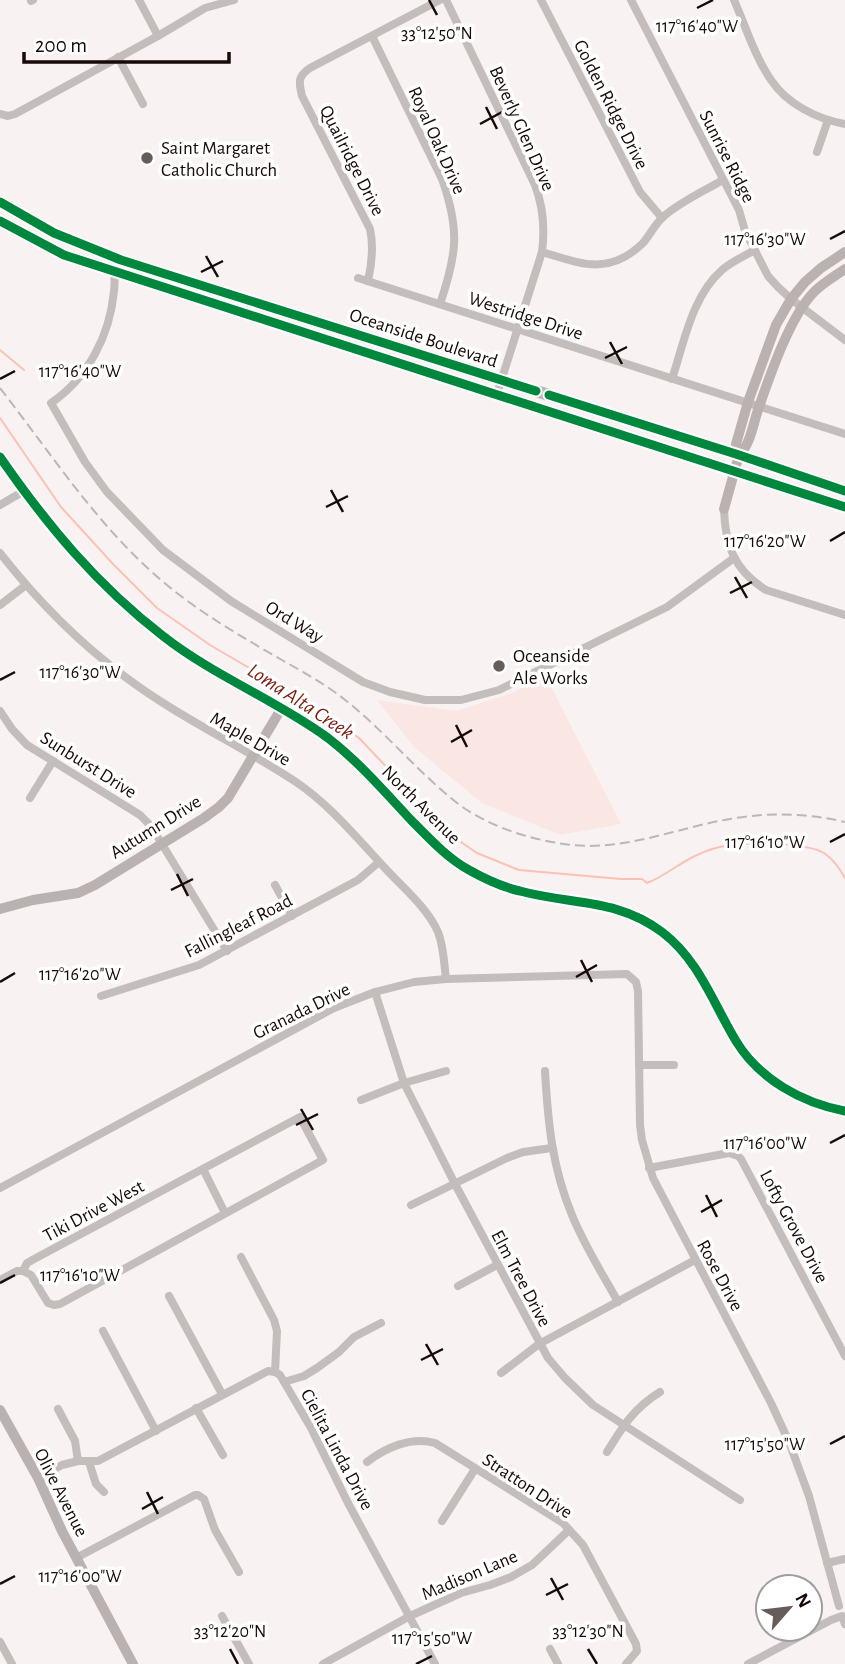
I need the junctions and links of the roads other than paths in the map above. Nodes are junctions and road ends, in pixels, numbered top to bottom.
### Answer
1 (139, 0) edge
2 (234, 0) edge
3 (440, 0) edge
4 (446, 0) edge
5 (541, 0) edge
6 (631, 0) edge
7 (734, 0) edge
8 (158, 36) junction
9 (372, 36) junction
10 (118, 57) junction
11 (143, 104) dead end
12 (4, 115) edge
13 (828, 120) junction
14 (845, 124) edge
15 (817, 152) dead end
16 (723, 180) junction
17 (0, 202) edge
18 (662, 218) junction
19 (0, 221) edge
20 (755, 250) junction
21 (542, 252) junction
22 (845, 252) edge
23 (116, 265) junction
24 (845, 269) edge
25 (358, 278) dead end
26 (368, 281) junction
27 (791, 299) junction
28 (440, 304) junction
29 (801, 306) junction
30 (518, 329) junction
31 (845, 340) edge
32 (672, 379) junction
33 (502, 380) junction
34 (497, 394) junction
35 (753, 404) junction
36 (845, 435) edge
37 (739, 455) junction
38 (0, 457) edge
39 (734, 471) junction
40 (24, 491) junction
41 (845, 491) edge
42 (0, 505) edge
43 (845, 507) edge
44 (724, 509) joint
45 (0, 552) edge
46 (734, 558) junction
47 (26, 585) junction
48 (0, 605) edge
49 (845, 615) edge
50 (281, 709) junction
51 (0, 711) edge
52 (252, 757) junction
53 (53, 761) junction
54 (30, 798) dead end
55 (163, 844) junction
56 (379, 862) junction
57 (275, 885) dead end
58 (0, 909) edge
59 (292, 916) junction
60 (227, 951) junction
61 (446, 979) junction
62 (638, 991) joint
63 (375, 992) junction
64 (101, 996) dead end
65 (639, 1065) junction
66 (674, 1065) dead end
67 (446, 1071) dead end
68 (545, 1071) dead end
69 (404, 1083) junction
70 (360, 1100) dead end
71 (845, 1111) edge
72 (552, 1148) junction
73 (649, 1168) junction
74 (203, 1169) junction
75 (455, 1184) junction
76 (0, 1188) edge
77 (411, 1205) dead end
78 (225, 1213) junction
79 (241, 1257) dead end
80 (695, 1260) junction
81 (497, 1265) junction
82 (23, 1271) junction
83 (0, 1280) edge
84 (458, 1286) dead end
85 (169, 1296) dead end
86 (618, 1302) junction
87 (381, 1323) dead end
88 (103, 1331) dead end
89 (539, 1344) junction
90 (845, 1356) edge
91 (275, 1371) junction
92 (501, 1373) dead end
93 (284, 1381) junction
94 (660, 1392) dead end
95 (222, 1394) junction
96 (196, 1408) junction
97 (58, 1409) dead end
98 (0, 1410) edge
99 (624, 1424) junction
100 (156, 1431) junction
101 (607, 1452) dead end
102 (223, 1455) dead end
103 (78, 1461) junction
104 (89, 1462) junction
105 (367, 1462) dead end
106 (475, 1469) junction
107 (38, 1478) junction
108 (104, 1492) dead end
109 (740, 1500) dead end
110 (442, 1521) dead end
111 (569, 1530) junction
112 (76, 1558) junction
113 (845, 1559) edge
114 (827, 1563) junction
115 (239, 1572) dead end
116 (839, 1606) dead end
117 (222, 1616) dead end
118 (411, 1616) junction
119 (845, 1624) edge
120 (0, 1642) edge
121 (550, 1649) dead end
122 (325, 1663) edge
123 (12, 1664) edge
124 (133, 1664) edge
125 (249, 1664) edge
126 (435, 1664) edge
127 (558, 1664) edge
128 (626, 1664) edge
129 (748, 1664) edge

1 - 8 street
2 - 8 street
3 - 9 street
4 - 21 street, Beverly Glen Drive
5 - 18 street, Golden Ridge Drive
6 - 16 street, Sunrise Ridge
7 - 13 street
8 - 10 street
9 - 26 street, Quailridge Drive
9 - 28 street, Royal Oak Drive
10 - 11 street
10 - 12 street
13 - 14 street
13 - 15 street
16 - 18 street
16 - 20 street, Sunrise Ridge
17 - 23 main road, Oceanside Boulevard
18 - 21 street
19 - 23 main road, Oceanside Boulevard
20 - 27 street, Sunrise Ridge
20 - 32 street
21 - 30 street, Beverly Glen Drive
22 - 27 main road
23 - 33 main road, Oceanside Boulevard
23 - 34 main road, Oceanside Boulevard
23 - 46 street, Ord Way
24 - 29 main road
25 - 26 street, Westridge Drive
26 - 28 street, Westridge Drive
27 - 29 street, Sunrise Ridge
27 - 35 main road
28 - 30 street, Westridge Drive
29 - 31 street, Sunrise Ridge
29 - 35 main road
30 - 32 street, Westridge Drive
30 - 33 street, Beverly Glen Drive
32 - 35 street, Westridge Drive
33 - 34 street, Beverly Glen Drive
33 - 37 main road, Oceanside Boulevard
34 - 39 main road, Oceanside Boulevard
35 - 36 street, Westridge Drive
35 - 37 main road
37 - 39 main road
37 - 41 main road, Oceanside Boulevard
38 - 40 main road, North Avenue
39 - 43 main road, Oceanside Boulevard
39 - 44 main road
40 - 42 street
40 - 50 main road, North Avenue
44 - 46 street
45 - 47 street, Maple Drive
46 - 49 street
47 - 48 street
47 - 52 street, Maple Drive
50 - 52 main road, Autumn Drive
50 - 71 main road, North Avenue
51 - 53 street, Sunburst Drive
52 - 55 main road, Autumn Drive
52 - 56 street, Maple Drive
53 - 54 street
53 - 55 street, Sunburst Drive
55 - 58 main road, Autumn Drive
55 - 60 street, Sunburst Drive
56 - 59 street, Fallingleaf Road
56 - 61 street, Maple Drive
57 - 59 street
59 - 60 street, Fallingleaf Road
60 - 64 street, Fallingleaf Road
61 - 62 street, Granada Drive
61 - 63 street, Granada Drive
62 - 65 street, Rose Drive
63 - 69 street, Elm Tree Drive
63 - 76 street, Granada Drive
65 - 66 street
65 - 73 street, Rose Drive
67 - 69 street
68 - 72 street
69 - 70 street
69 - 75 street, Elm Tree Drive
72 - 75 street
72 - 86 street
73 - 80 street, Rose Drive
73 - 90 street, Lofty Grove Drive
74 - 78 street
74 - 78 street, Tiki Drive West
74 - 82 street, Tiki Drive West
75 - 77 street
75 - 81 street, Elm Tree Drive
78 - 82 street
79 - 91 street
80 - 86 street
80 - 114 street, Rose Drive
81 - 84 street
81 - 89 street, Elm Tree Drive
82 - 83 street, Tiki Drive West
85 - 95 street
86 - 89 street
87 - 93 street
88 - 100 street
89 - 92 street
89 - 99 street, Elm Tree Drive
91 - 93 street, Cielita Linda Drive
91 - 95 street
93 - 118 street, Cielita Linda Drive
94 - 99 street
95 - 96 street
96 - 100 street
96 - 102 street
97 - 103 street
98 - 107 main road, Olive Avenue
99 - 101 street
99 - 109 street, Elm Tree Drive
100 - 104 street
103 - 104 street
103 - 107 street
104 - 108 street
105 - 106 street, Stratton Drive
106 - 110 street
106 - 111 street, Stratton Drive
107 - 112 main road, Olive Avenue
111 - 118 street, Madison Lane
111 - 128 street, Stratton Drive
112 - 115 street
112 - 124 main road, Olive Avenue
113 - 114 street
114 - 116 street, Rose Drive
117 - 125 street
118 - 122 street, Madison Lane
118 - 126 street, Cielita Linda Drive
119 - 129 street
120 - 123 street
121 - 127 street

